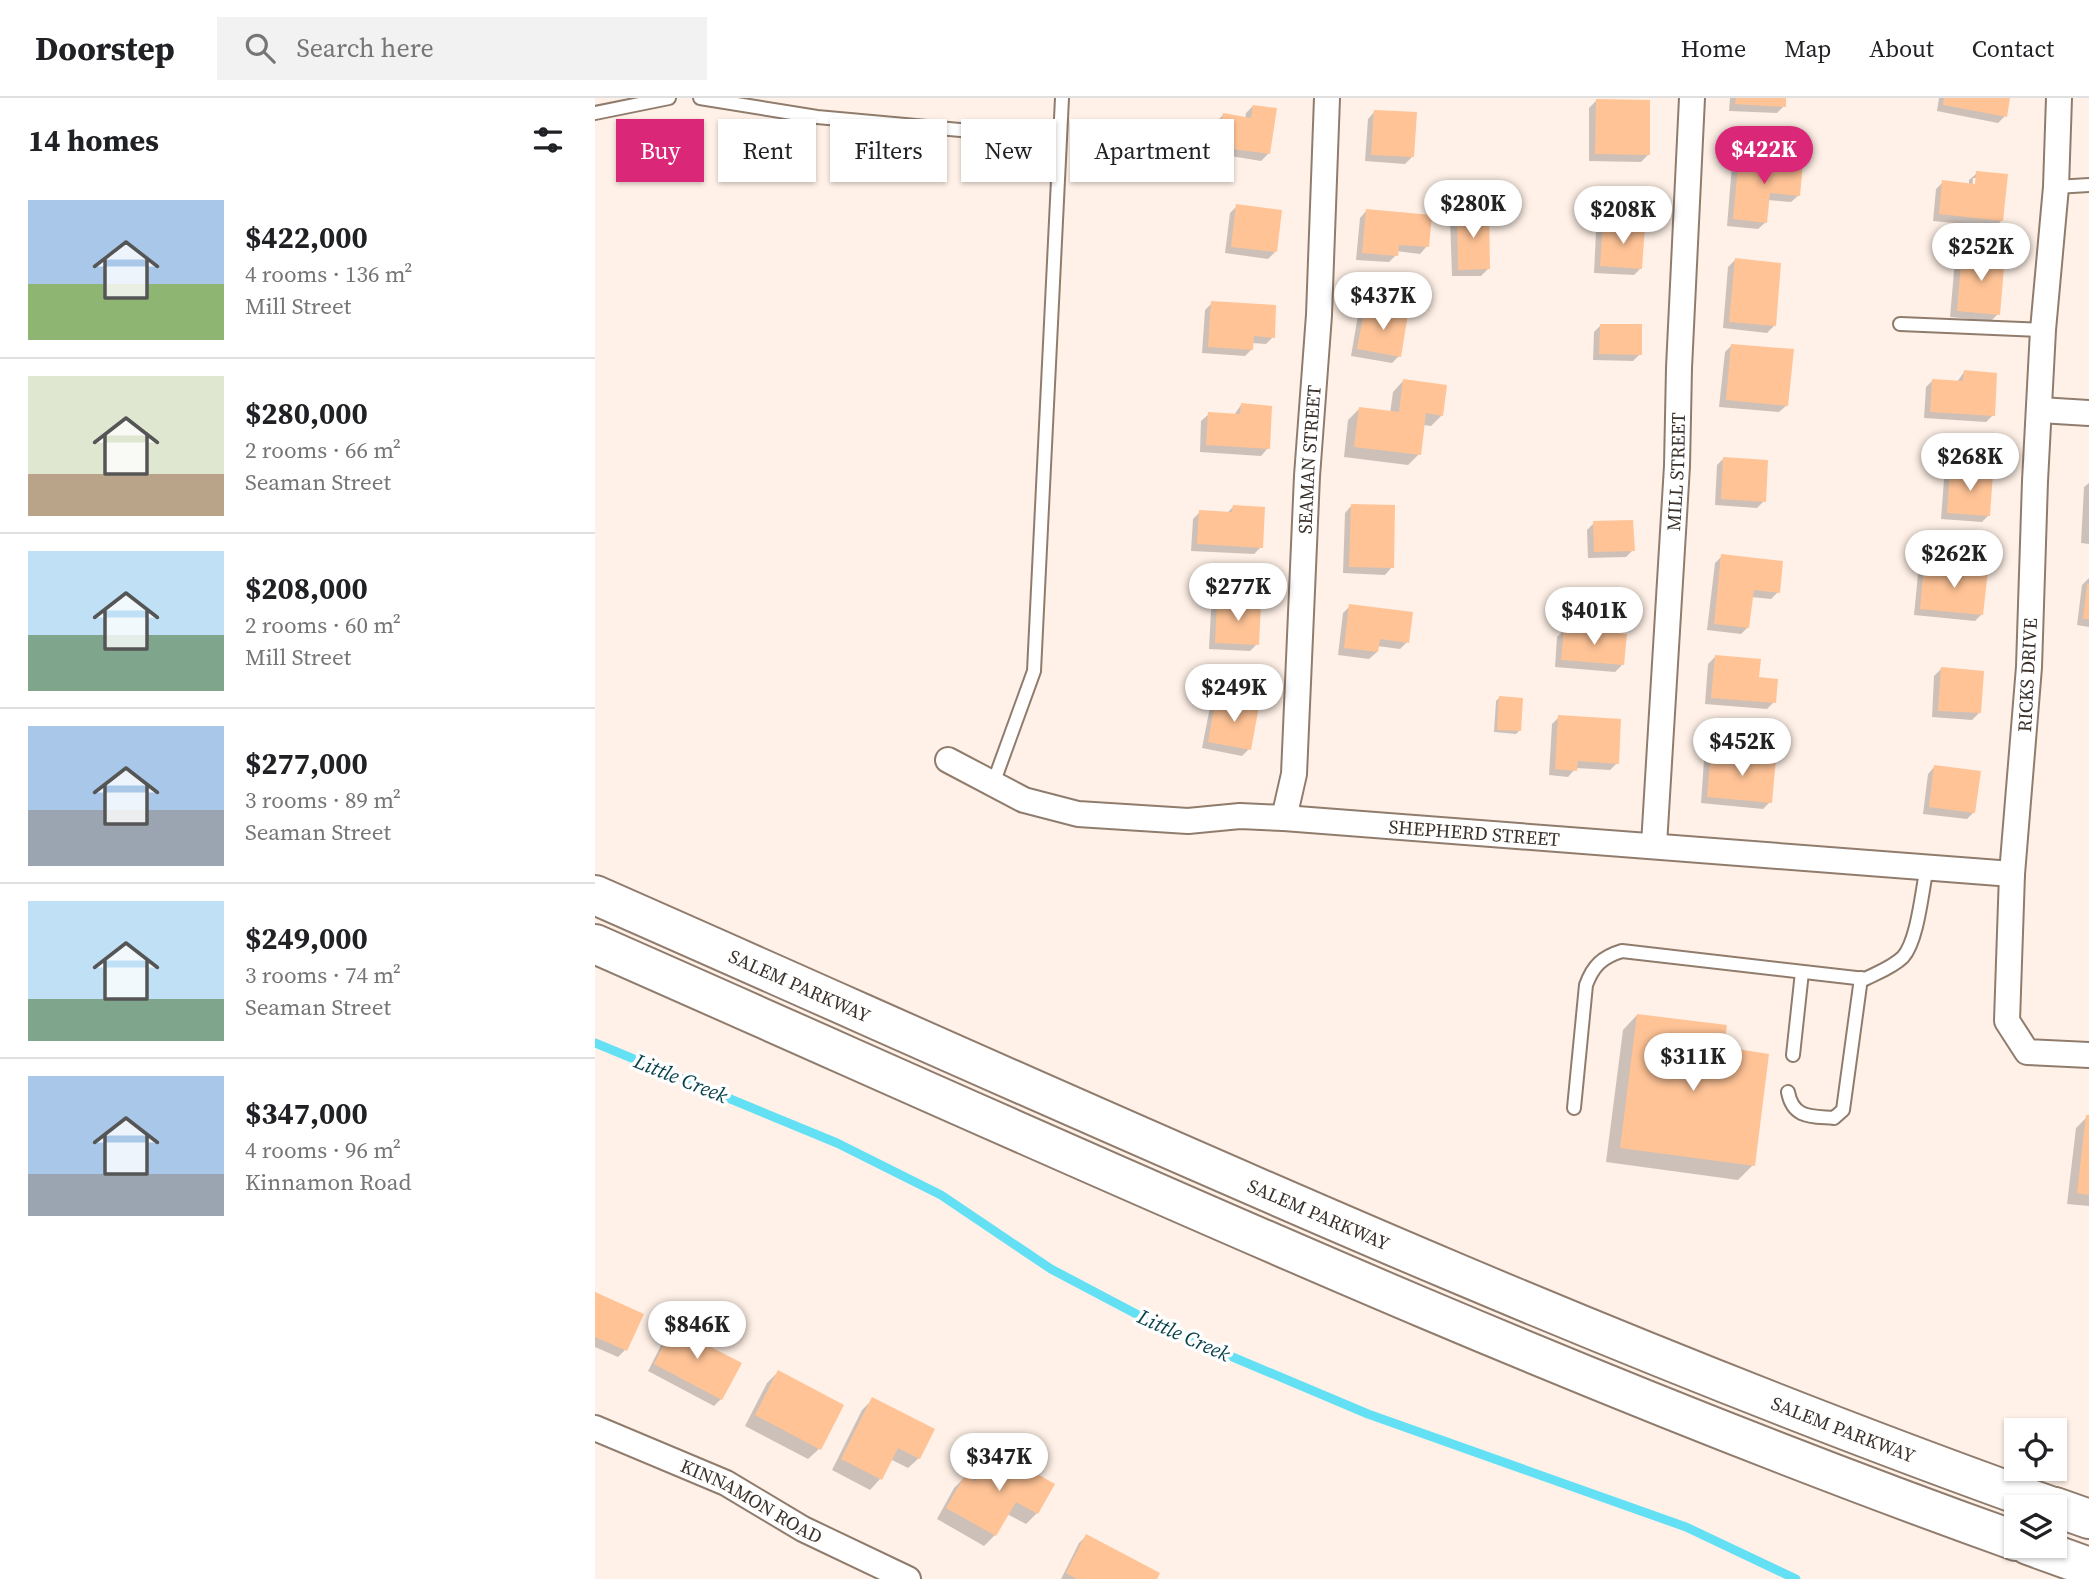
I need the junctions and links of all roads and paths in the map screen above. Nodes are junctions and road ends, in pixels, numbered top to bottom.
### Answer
1 (669, 98) edge
2 (700, 98) edge
3 (1062, 98) edge
4 (1327, 98) edge
5 (1692, 98) edge
6 (2059, 98) edge
7 (595, 113) edge
8 (1060, 139) junction
9 (2089, 185) edge
10 (2056, 187) junction
11 (1900, 324) dead end
12 (2043, 330) junction
13 (2040, 410) junction
14 (2089, 413) edge
15 (948, 760) dead end
16 (993, 783) junction
17 (1284, 818) junction
18 (1654, 845) junction
19 (1927, 867) junction
20 (2013, 874) junction
21 (595, 895) edge
22 (595, 944) edge
23 (1802, 972) junction
24 (1861, 978) junction
25 (1793, 1055) dead end
26 (2089, 1055) edge
27 (1788, 1092) dead end
28 (1574, 1108) dead end
29 (595, 1428) edge
30 (2022, 1495) edge
31 (2067, 1511) edge
32 (2089, 1519) edge
33 (2004, 1537) edge
34 (2064, 1558) edge
35 (2089, 1567) edge
36 (908, 1579) edge

1 - 7 lane
2 - 8 lane
3 - 8 lane
4 - 17 street, SEAMAN STREET
5 - 18 street, MILL STREET
6 - 10 street, RICKS DRIVE
8 - 16 lane
9 - 10 lane
10 - 12 street, RICKS DRIVE
11 - 12 lane
12 - 13 street, RICKS DRIVE
13 - 14 street
13 - 20 street, RICKS DRIVE
15 - 16 street, SHEPHERD STREET
16 - 17 street, SHEPHERD STREET
17 - 18 street, SHEPHERD STREET
18 - 19 street, SHEPHERD STREET
19 - 20 street, SHEPHERD STREET
19 - 24 lane
20 - 26 street, RICKS DRIVE
21 - 30 highway, SALEM PARKWAY
22 - 33 highway
23 - 24 lane
23 - 25 lane
23 - 28 lane
24 - 27 lane
29 - 36 street, KINNAMON ROAD
31 - 32 highway, SALEM PARKWAY
34 - 35 highway

